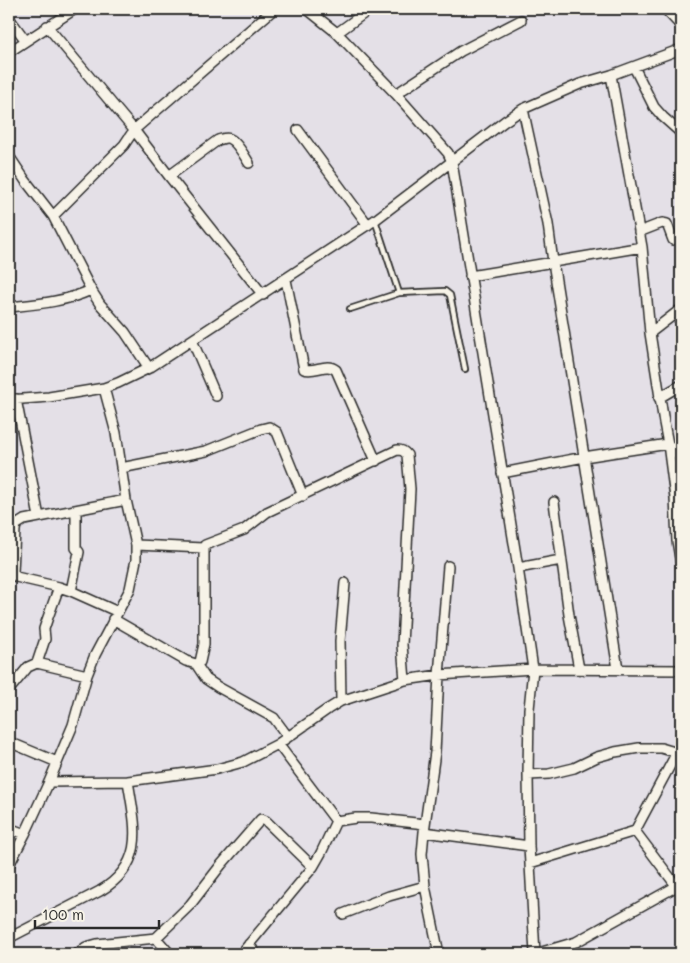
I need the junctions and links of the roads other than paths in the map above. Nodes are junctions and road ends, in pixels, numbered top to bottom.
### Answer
1 (75, 9) edge
2 (274, 9) edge
3 (307, 9) edge
4 (370, 9) edge
5 (665, 9) edge
6 (9, 18) edge
7 (521, 20) dead end
8 (47, 26) junction
9 (681, 26) edge
10 (337, 33) junction
11 (26, 41) junction
12 (681, 49) edge
13 (9, 52) edge
14 (634, 67) junction
15 (612, 75) junction
16 (396, 94) junction
17 (523, 109) junction
18 (134, 130) junction
19 (298, 130) dead end
20 (681, 133) edge
21 (9, 156) edge
22 (452, 162) junction
23 (249, 163) dead end
24 (169, 176) junction
25 (53, 216) junction
26 (371, 223) junction
27 (639, 232) junction
28 (673, 240) dead end
29 (642, 246) junction
30 (553, 262) junction
31 (470, 276) junction
32 (286, 280) junction
33 (91, 290) junction
34 (399, 293) junction
35 (263, 294) junction
36 (9, 307) edge
37 (350, 309) dead end
38 (681, 309) edge
39 (650, 332) junction
40 (192, 340) junction
41 (149, 368) junction
42 (465, 369) dead end
43 (681, 385) edge
44 (104, 388) junction
45 (216, 396) dead end
46 (659, 398) junction
47 (12, 400) edge
48 (668, 444) junction
49 (584, 457) junction
50 (681, 458) edge
51 (376, 461) junction
52 (121, 468) junction
53 (502, 473) junction
54 (303, 496) junction
55 (126, 500) junction
56 (554, 502) dead end
57 (76, 510) junction
58 (39, 517) junction
59 (12, 531) edge
60 (136, 545) junction
61 (204, 548) junction
62 (561, 560) junction
63 (681, 564) edge
64 (448, 566) dead end
65 (518, 568) junction
66 (345, 583) dead end
67 (59, 586) junction
68 (70, 590) junction
69 (115, 616) junction
70 (37, 663) junction
71 (196, 664) junction
72 (533, 669) junction
73 (579, 669) junction
74 (618, 669) junction
75 (681, 670) edge
76 (87, 675) junction
77 (439, 675) junction
78 (406, 680) junction
79 (9, 690) edge
80 (341, 701) junction
81 (288, 737) junction
82 (9, 742) edge
83 (278, 744) junction
84 (679, 749) edge
85 (57, 762) junction
86 (528, 776) junction
87 (128, 781) junction
88 (50, 782) junction
89 (336, 821) junction
90 (9, 828) edge
91 (424, 828) junction
92 (635, 831) junction
93 (25, 834) junction
94 (529, 846) junction
95 (530, 863) junction
96 (9, 865) edge
97 (313, 867) junction
98 (425, 886) junction
99 (679, 889) edge
100 (343, 914) dead end
101 (9, 938) edge
102 (156, 938) junction
103 (249, 944) junction
104 (77, 954) edge
105 (170, 954) edge
106 (241, 954) edge
107 (256, 954) edge
108 (439, 954) edge
109 (535, 954) edge

1 - 8 street
2 - 18 street
3 - 10 street
4 - 10 street
5 - 9 street
6 - 11 street
7 - 16 street
8 - 11 street
8 - 18 street
10 - 16 street
11 - 13 street
12 - 14 street
14 - 15 street
14 - 20 street
15 - 17 street
15 - 27 street
16 - 22 street
17 - 22 street
17 - 30 street
18 - 24 street
18 - 25 street
19 - 26 street
21 - 25 street
22 - 26 street
22 - 31 street
23 - 24 street
24 - 35 street
25 - 33 street
26 - 32 street
26 - 34 lane
27 - 28 street
27 - 29 street
29 - 30 street
29 - 39 street
30 - 31 street
30 - 49 street
31 - 53 street
32 - 35 street
32 - 51 street
33 - 36 street
33 - 41 street
34 - 37 lane
34 - 42 lane
35 - 40 street
38 - 39 street
39 - 46 street
40 - 41 street
40 - 45 street
41 - 44 street
43 - 46 street
44 - 47 street
44 - 52 street
46 - 48 street
47 - 58 street
48 - 49 street
48 - 50 street
48 - 63 street
49 - 53 street
49 - 74 street
51 - 54 street
51 - 78 street
52 - 54 street
52 - 55 street
53 - 65 street
54 - 61 street
55 - 57 street
55 - 60 street
56 - 62 street
57 - 58 street
57 - 68 street
58 - 59 street
59 - 67 street
60 - 61 street
60 - 69 street
61 - 71 street
62 - 65 street
62 - 73 street
64 - 77 street
65 - 72 street
66 - 80 street
67 - 68 street
67 - 70 street
68 - 69 street
69 - 71 street
69 - 76 street
70 - 76 street
70 - 79 street
71 - 81 street
72 - 73 street
72 - 77 street
72 - 86 street
73 - 74 street
74 - 75 street
76 - 85 street
77 - 78 street
77 - 91 street
78 - 80 street
80 - 81 street
81 - 83 street
82 - 85 street
83 - 87 street
83 - 89 street
84 - 86 street
84 - 92 street
85 - 88 street
86 - 94 street
87 - 88 street
87 - 101 street
88 - 93 street
89 - 91 street
89 - 97 street
90 - 93 street
91 - 94 street
91 - 98 street
92 - 95 street
92 - 99 street
93 - 96 street
94 - 95 street
95 - 109 street
97 - 102 street
97 - 103 street
98 - 100 street
98 - 108 street
99 - 109 street
102 - 104 street
102 - 105 street
103 - 106 street
103 - 107 street

